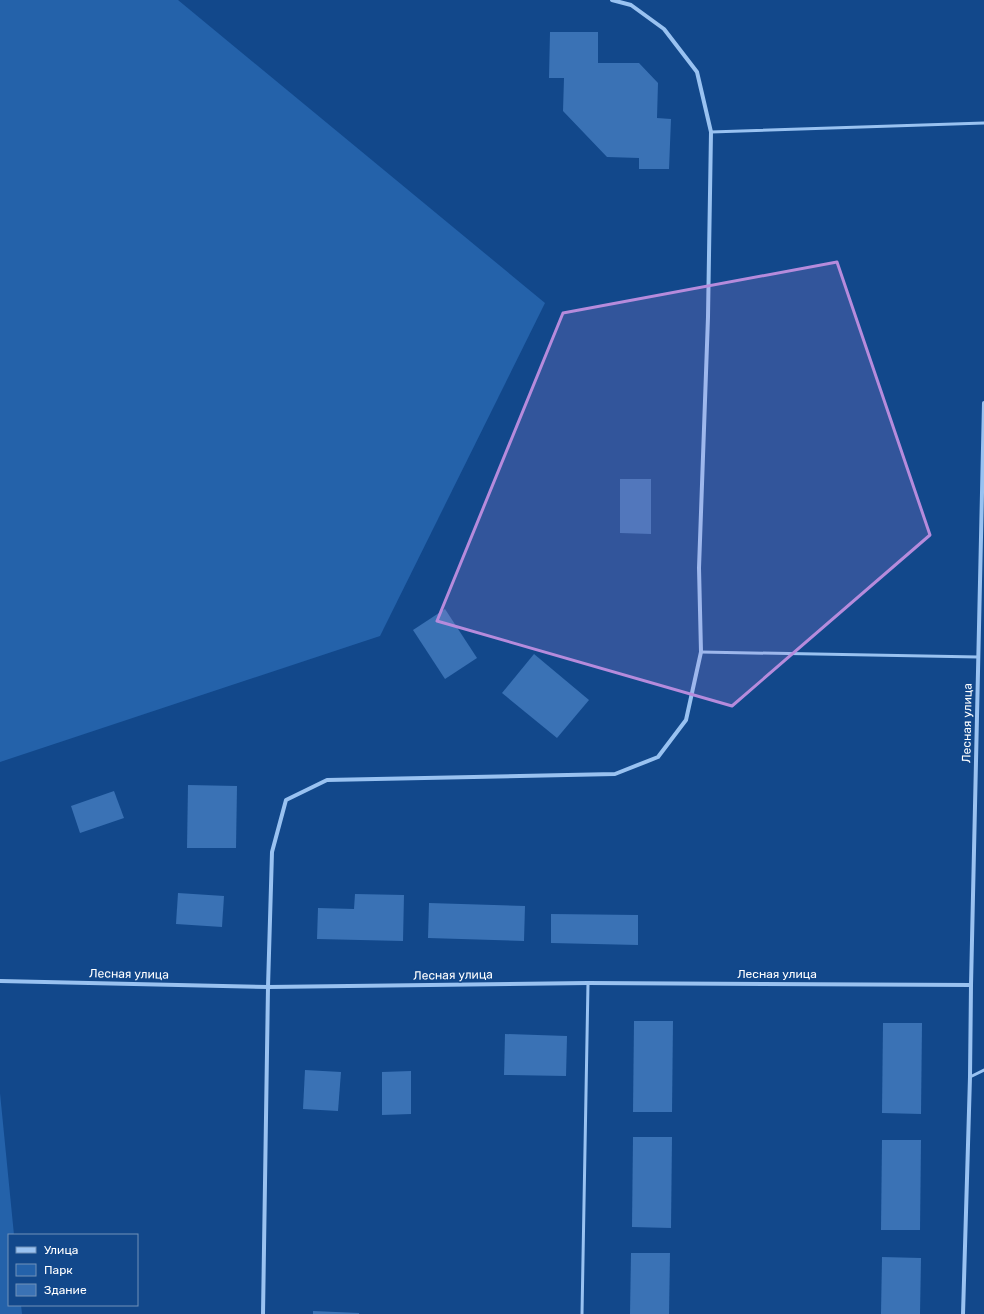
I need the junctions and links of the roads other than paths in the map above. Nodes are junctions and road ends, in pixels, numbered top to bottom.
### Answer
1 (612, 0) edge
2 (984, 123) edge
3 (711, 132) junction
4 (984, 403) edge
5 (701, 652) junction
6 (978, 657) junction
7 (0, 981) edge
8 (588, 983) junction
9 (971, 985) junction
10 (268, 987) junction
11 (984, 1070) edge
12 (970, 1077) junction
13 (263, 1314) edge
14 (582, 1314) edge
15 (963, 1314) edge

1 - 3 street
2 - 3 lane
3 - 5 street
4 - 6 street, Лесная улица
5 - 6 lane
5 - 10 street
6 - 9 street, Лесная улица
7 - 10 street, Лесная улица
8 - 9 street, Лесная улица
8 - 10 street, Лесная улица
8 - 14 lane
9 - 12 street
10 - 13 street
11 - 12 lane
12 - 15 street

